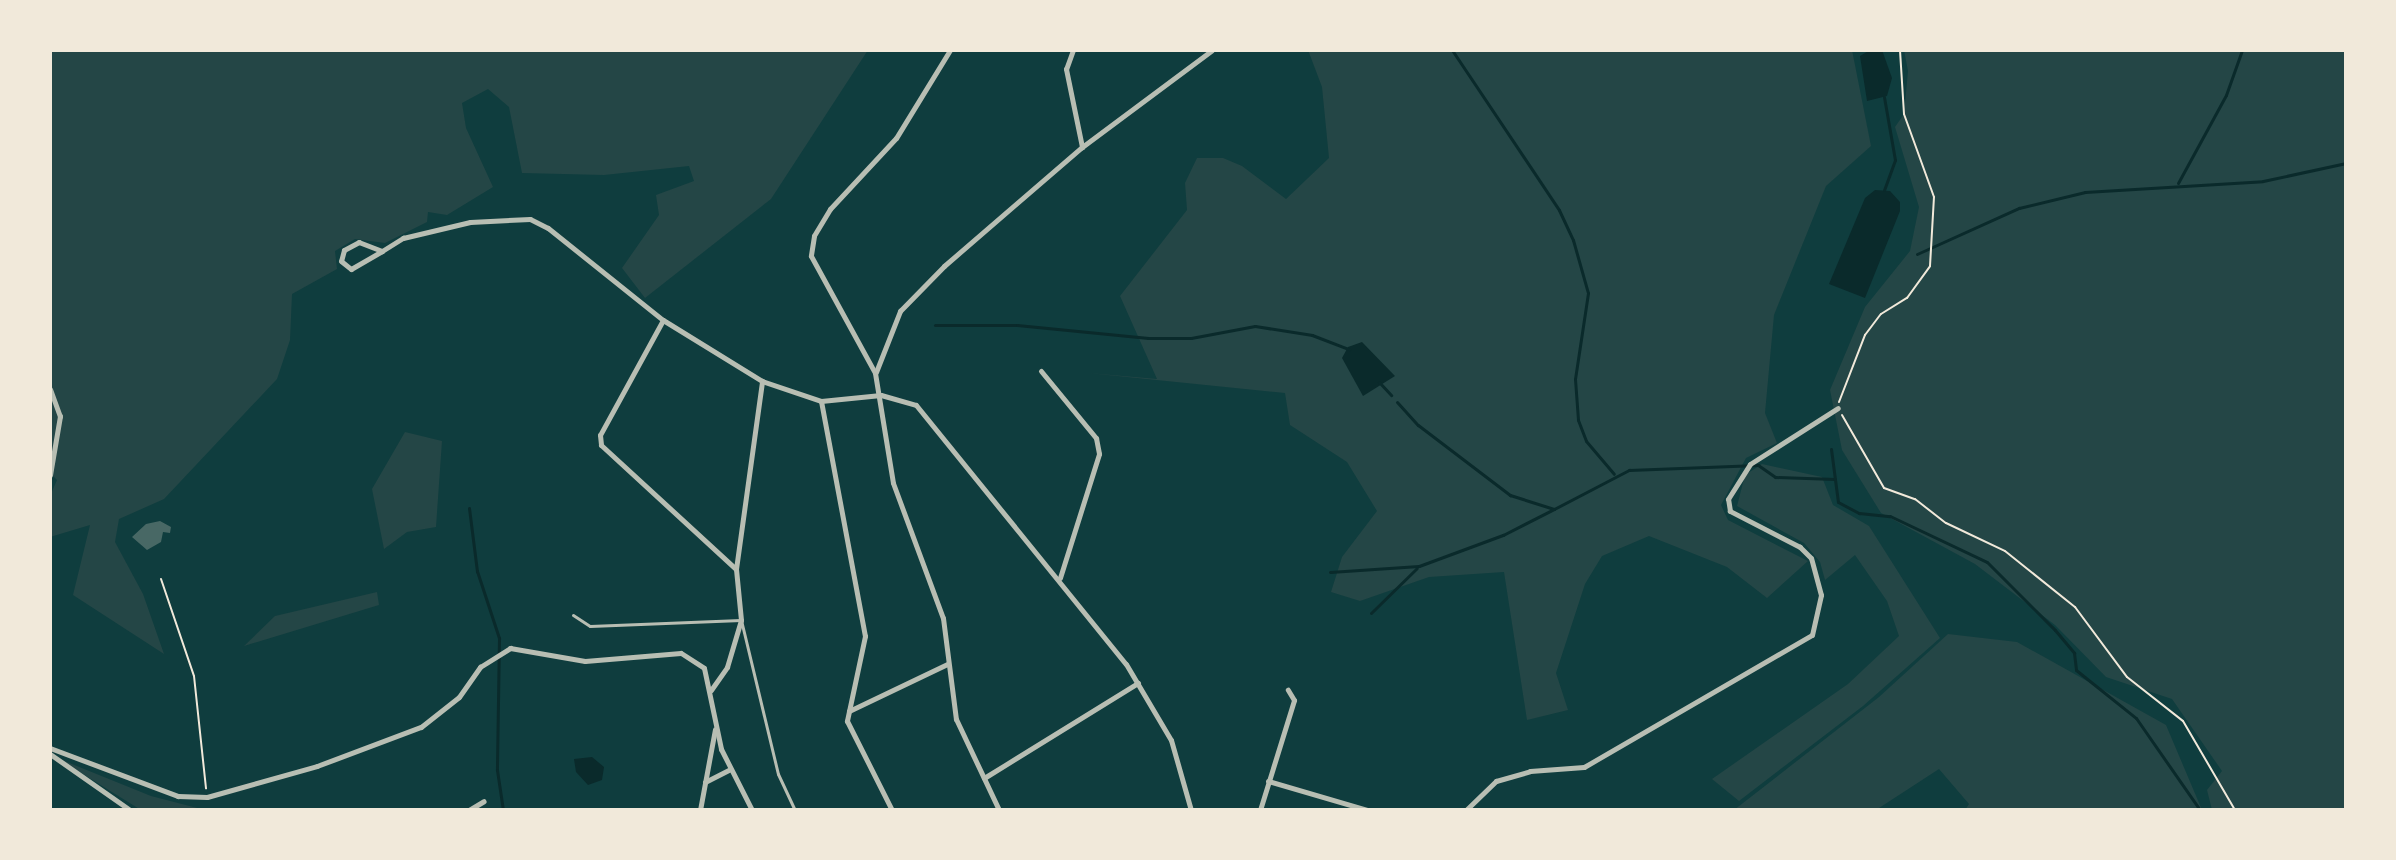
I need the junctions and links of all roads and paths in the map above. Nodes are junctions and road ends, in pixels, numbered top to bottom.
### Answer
1 (950, 50) edge
2 (1073, 50) edge
3 (1212, 50) edge
4 (1900, 50) edge
5 (1082, 147) junction
6 (382, 251) junction
7 (663, 320) junction
8 (1041, 371) dead end
9 (875, 373) junction
10 (762, 381) junction
11 (50, 389) edge
12 (881, 395) junction
13 (821, 401) junction
14 (1836, 409) junction
15 (50, 475) edge
16 (736, 569) junction
17 (161, 579) dead end
18 (1059, 579) junction
19 (573, 615) dead end
20 (741, 620) junction
21 (947, 664) junction
22 (1138, 683) junction
23 (1288, 690) dead end
24 (711, 691) junction
25 (848, 712) junction
26 (716, 727) junction
27 (50, 751) edge
28 (729, 770) junction
29 (984, 778) junction
30 (1268, 781) junction
31 (704, 782) junction
32 (207, 797) junction
33 (484, 801) dead end
34 (130, 810) edge
35 (469, 810) edge
36 (700, 810) edge
37 (752, 810) edge
38 (795, 810) edge
39 (892, 810) edge
40 (999, 810) edge
41 (1191, 810) edge
42 (1260, 810) edge
43 (1367, 810) edge
44 (1466, 810) edge
45 (2235, 810) edge

1 - 9 street
2 - 5 street
3 - 5 street
4 - 14 path
5 - 9 street
6 - 6 street
6 - 7 street
7 - 10 street
7 - 16 street
8 - 18 street
9 - 12 street
10 - 13 street
10 - 16 street
11 - 15 street
12 - 13 street
12 - 18 street
12 - 21 street
13 - 25 street
14 - 44 street
14 - 45 path
16 - 20 street
17 - 32 path
18 - 22 street
19 - 20 lane
20 - 24 street
20 - 38 lane
21 - 25 street
21 - 29 street
22 - 29 street
22 - 41 street
23 - 30 street
24 - 26 street
24 - 32 street
25 - 39 street
26 - 28 street
26 - 31 street
27 - 32 street
27 - 34 street
28 - 31 street
28 - 37 street
29 - 40 street
30 - 42 street
30 - 43 street
31 - 36 street
33 - 35 street

